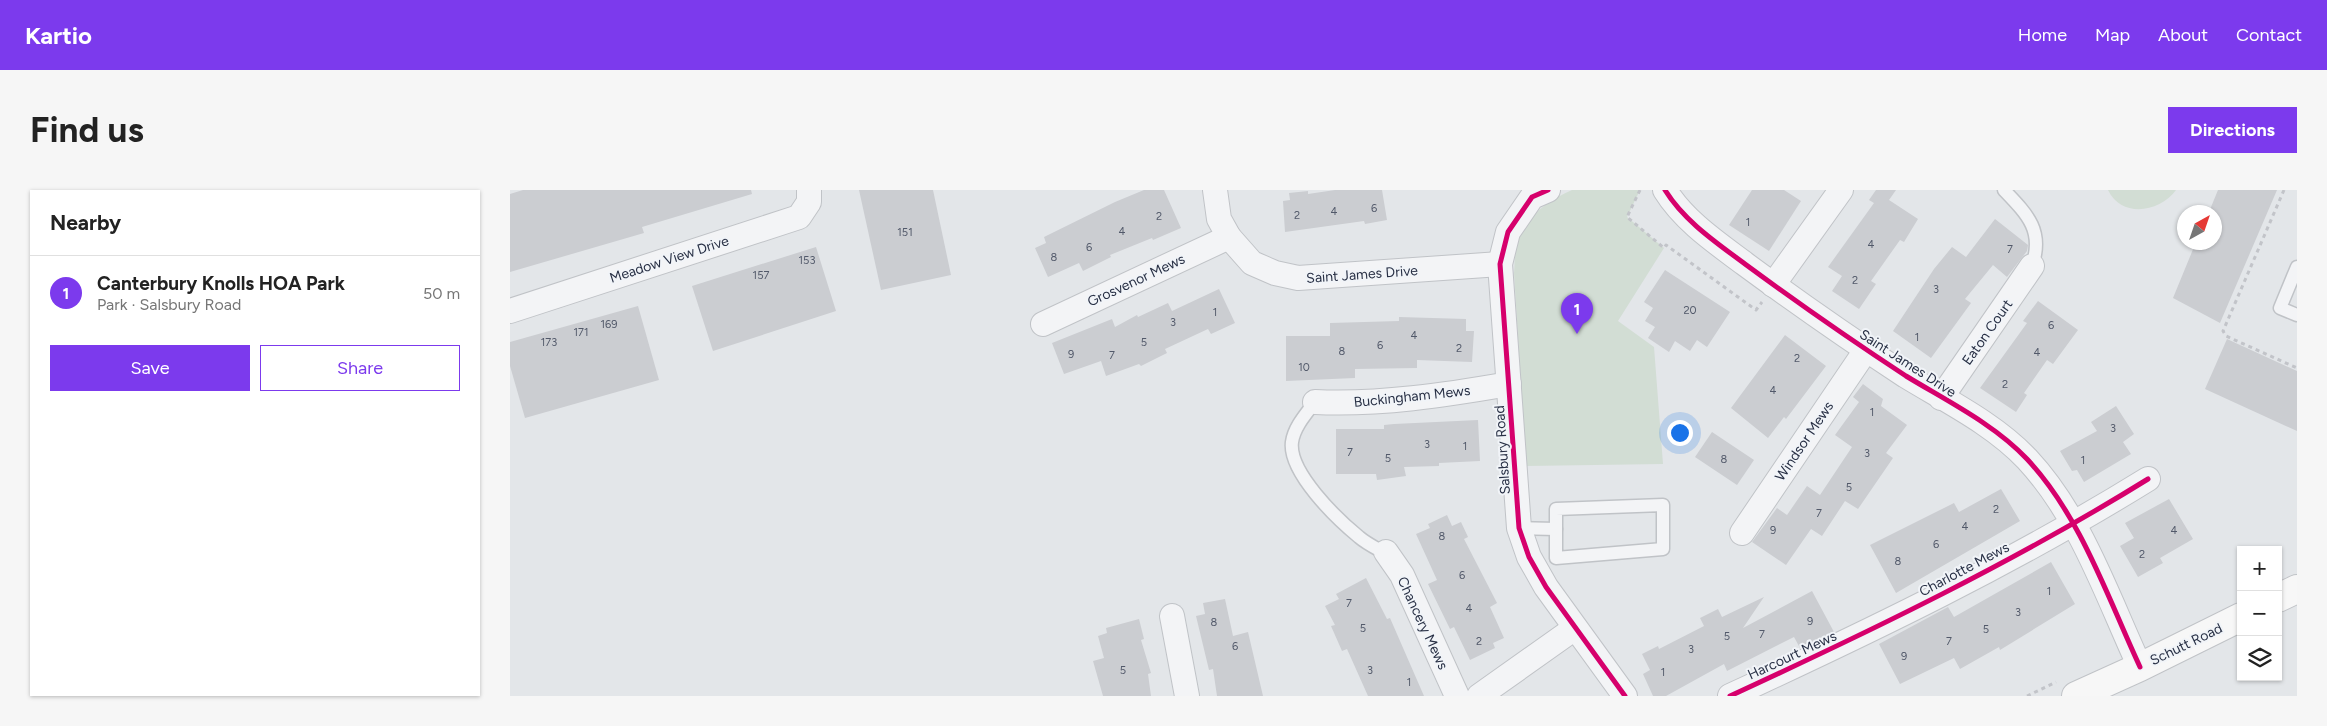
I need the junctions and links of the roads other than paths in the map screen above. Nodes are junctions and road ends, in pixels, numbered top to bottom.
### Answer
1 (809, 190) edge
2 (1215, 190) edge
3 (1666, 190) edge
4 (1840, 190) edge
5 (2004, 190) edge
6 (1536, 192) edge
7 (1228, 237) junction
8 (1500, 264) junction
9 (2032, 266) joint
10 (2297, 267) edge
11 (1774, 285) junction
12 (510, 311) edge
13 (2297, 316) edge
14 (1043, 324) dead end
15 (1866, 350) junction
16 (1509, 384) junction
17 (1941, 398) junction
18 (1315, 402) joint
19 (2148, 478) dead end
20 (2074, 524) junction
21 (1519, 528) junction
22 (1556, 529) junction
23 (1742, 533) dead end
24 (1387, 554) joint
25 (2297, 589) edge
26 (2282, 596) edge
27 (1172, 616) dead end
28 (2237, 619) edge
29 (1575, 628) junction
30 (1864, 635) joint
31 (2140, 667) junction
32 (2070, 687) edge
33 (1187, 696) edge
34 (1457, 696) edge
35 (1479, 696) edge
36 (1625, 696) edge
37 (1730, 696) edge

1 - 12 street, Meadow View Drive
2 - 7 street, Saint James Drive
3 - 11 street, Saint James Drive
4 - 11 street
5 - 9 lane
6 - 8 street, Salsbury Road
7 - 8 street, Saint James Drive
7 - 14 street, Grosvenor Mews
8 - 16 street, Salsbury Road
9 - 17 street, Eaton Court
10 - 13 lane
11 - 15 street, Saint James Drive
15 - 17 street, Saint James Drive
15 - 23 street, Windsor Mews
16 - 18 street, Buckingham Mews
16 - 21 street, Salsbury Road
17 - 20 street, Saint James Drive
18 - 24 lane
19 - 20 street, Charlotte Mews
20 - 30 street, Charlotte Mews
20 - 31 street, Saint James Drive
21 - 22 lane
21 - 29 street, Salsbury Road
22 - 22 lane
24 - 34 street, Chancery Mews
25 - 26 street
27 - 33 street
28 - 31 street, Schutt Road
29 - 35 street
29 - 36 street, Salsbury Road
30 - 37 street, Harcourt Mews
31 - 32 street, Schutt Road

